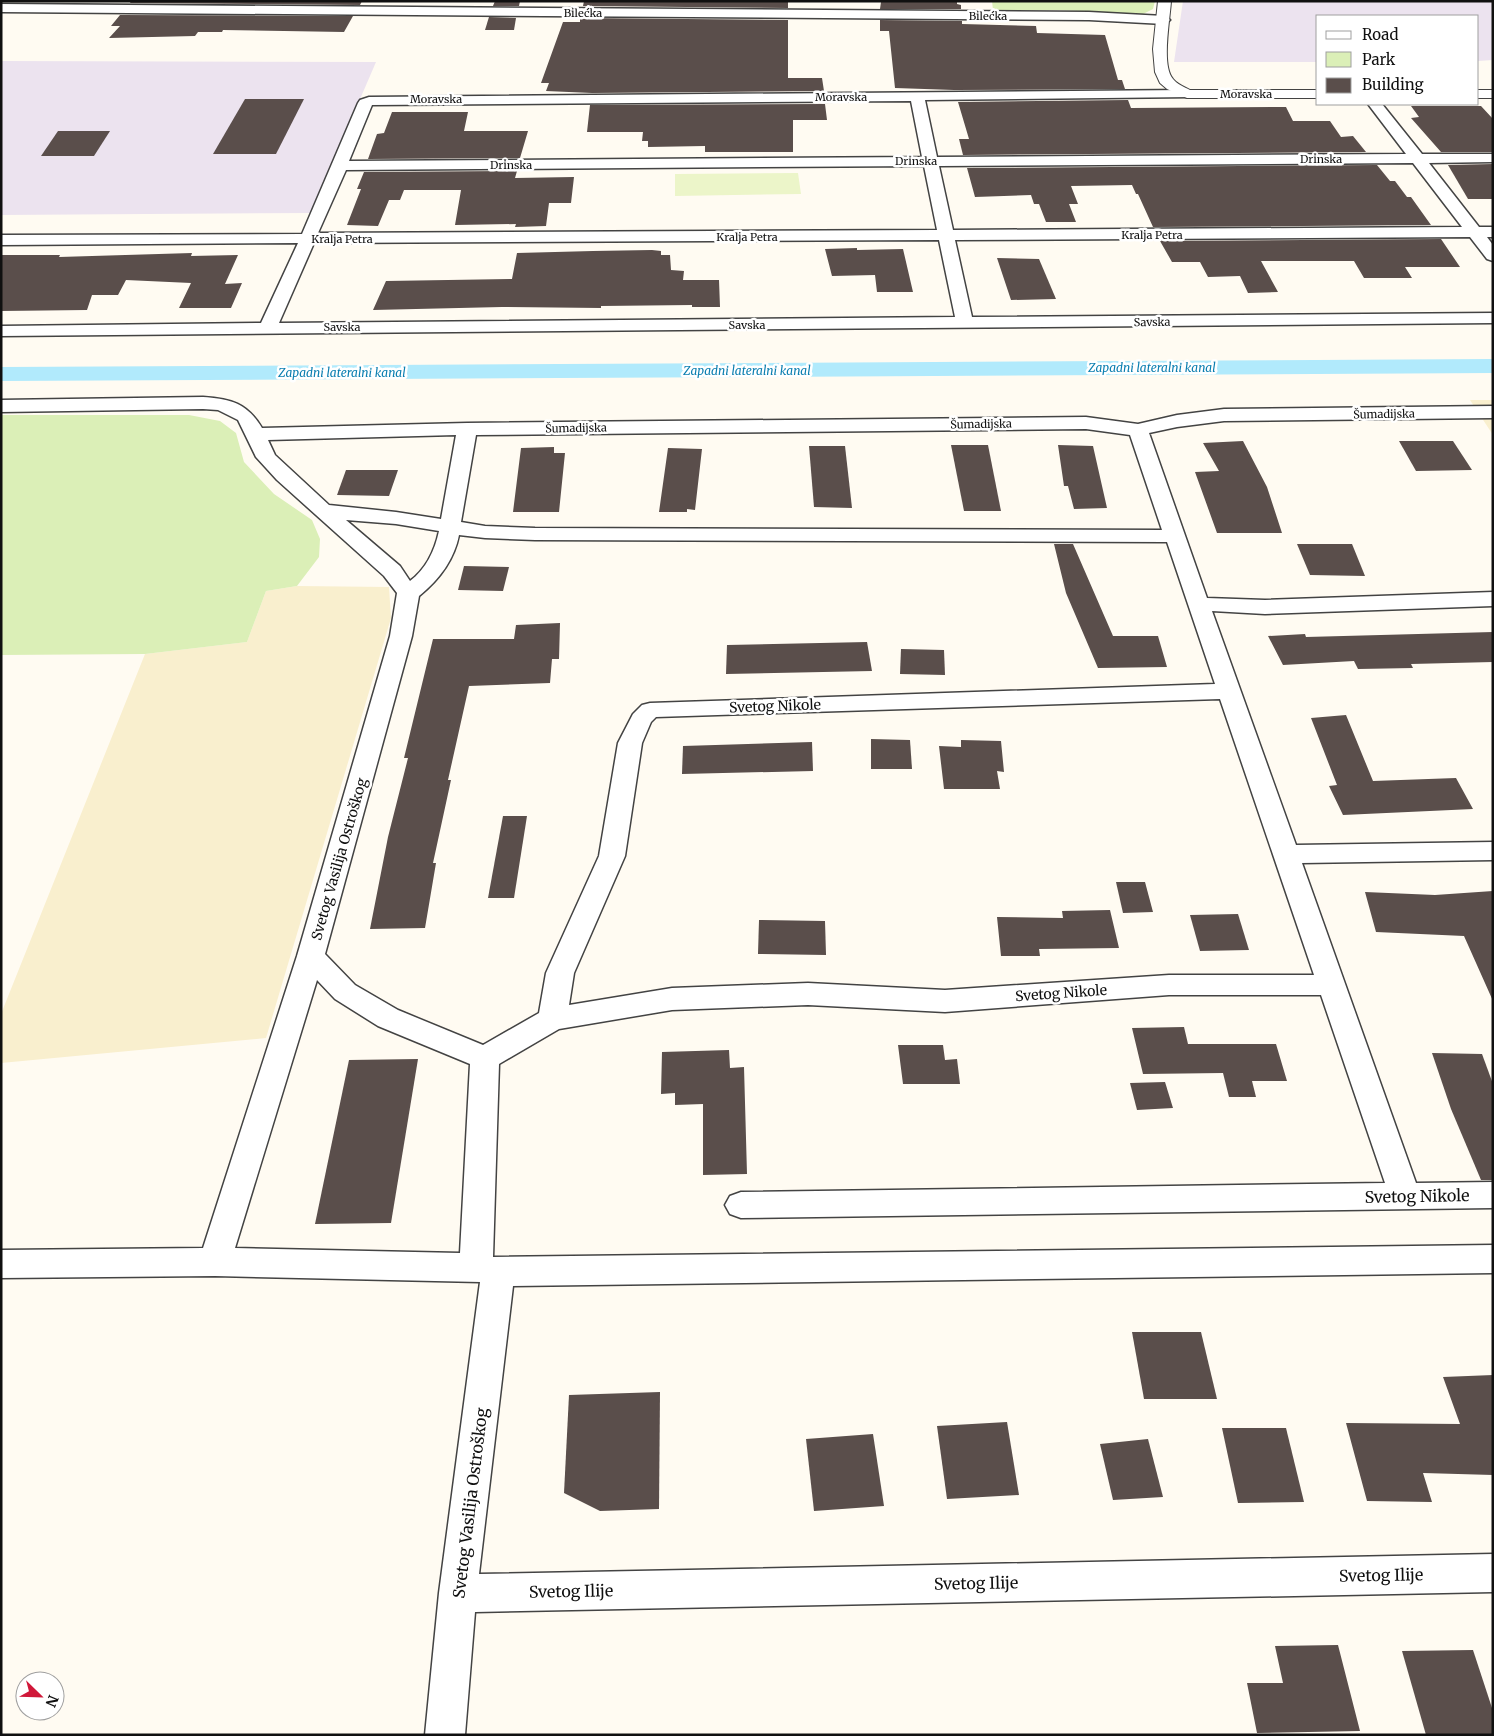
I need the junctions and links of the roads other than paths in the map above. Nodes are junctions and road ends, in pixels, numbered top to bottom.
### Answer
1 (1165, 1) edge
2 (557, 7) edge
3 (5, 8) edge
4 (1164, 20) junction
5 (1187, 94) junction
6 (1316, 94) edge
7 (1479, 94) edge
8 (1493, 94) edge
9 (917, 96) junction
10 (1376, 105) edge
11 (1493, 158) edge
12 (1418, 159) junction
13 (931, 161) junction
14 (340, 166) junction
15 (1475, 232) junction
16 (1493, 232) edge
17 (947, 236) junction
18 (307, 239) junction
19 (1, 240) edge
20 (1493, 256) edge
21 (1493, 318) edge
22 (965, 324) junction
23 (268, 328) junction
24 (1, 331) edge
25 (1, 406) edge
26 (1493, 412) edge
27 (467, 429) junction
28 (1138, 430) junction
29 (256, 434) junction
30 (322, 510) junction
31 (450, 528) junction
32 (1175, 536) junction
33 (408, 594) junction
34 (1493, 599) edge
35 (1199, 604) junction
36 (1229, 690) junction
37 (1493, 850) edge
38 (1286, 854) junction
39 (311, 956) junction
40 (1332, 986) junction
41 (552, 1019) junction
42 (485, 1058) junction
43 (1493, 1195) edge
44 (1405, 1196) junction
45 (741, 1205) dead end
46 (1493, 1258) edge
47 (215, 1262) junction
48 (1, 1264) edge
49 (487, 1270) junction
50 (1493, 1573) edge
51 (458, 1593) junction
52 (445, 1735) edge

1 - 4 street
2 - 3 street, Bilećka
2 - 4 street, Bilećka
4 - 5 street
5 - 6 street, Moravska
5 - 9 street, Moravska
7 - 8 street
9 - 13 street
9 - 14 street, Moravska
10 - 12 street
11 - 12 street, Drinska
12 - 13 street, Drinska
12 - 15 street
13 - 14 street, Drinska
13 - 17 street
14 - 18 street
15 - 16 street, Kralja Petra
15 - 17 street, Kralja Petra
15 - 20 street
17 - 18 street, Kralja Petra
17 - 22 street
18 - 19 street, Kralja Petra
18 - 23 street
21 - 22 street, Savska
22 - 23 street, Savska
23 - 24 street, Savska
25 - 29 street
26 - 28 street, Šumadijska
27 - 28 street, Šumadijska
27 - 29 street, Šumadijska
27 - 31 street
28 - 32 street
29 - 30 street
30 - 31 street
30 - 33 street
31 - 32 street
31 - 33 street
32 - 35 street
33 - 39 street, Svetog Vasilija Ostroškog
34 - 35 street
35 - 36 street
36 - 38 street
36 - 41 street, Svetog Nikole
37 - 38 street
38 - 40 street
39 - 42 street, Svetog Vasilija Ostroškog
39 - 47 street
40 - 41 street, Svetog Nikole
40 - 44 street
41 - 42 street, Svetog Nikole
42 - 49 street, Svetog Vasilija Ostroškog
43 - 44 street, Svetog Nikole
44 - 45 street, Svetog Nikole
46 - 49 street
47 - 48 street
47 - 49 street
49 - 51 street, Svetog Vasilija Ostroškog
50 - 51 street, Svetog Ilije
51 - 52 street, Svetog Vasilija Ostroškog

